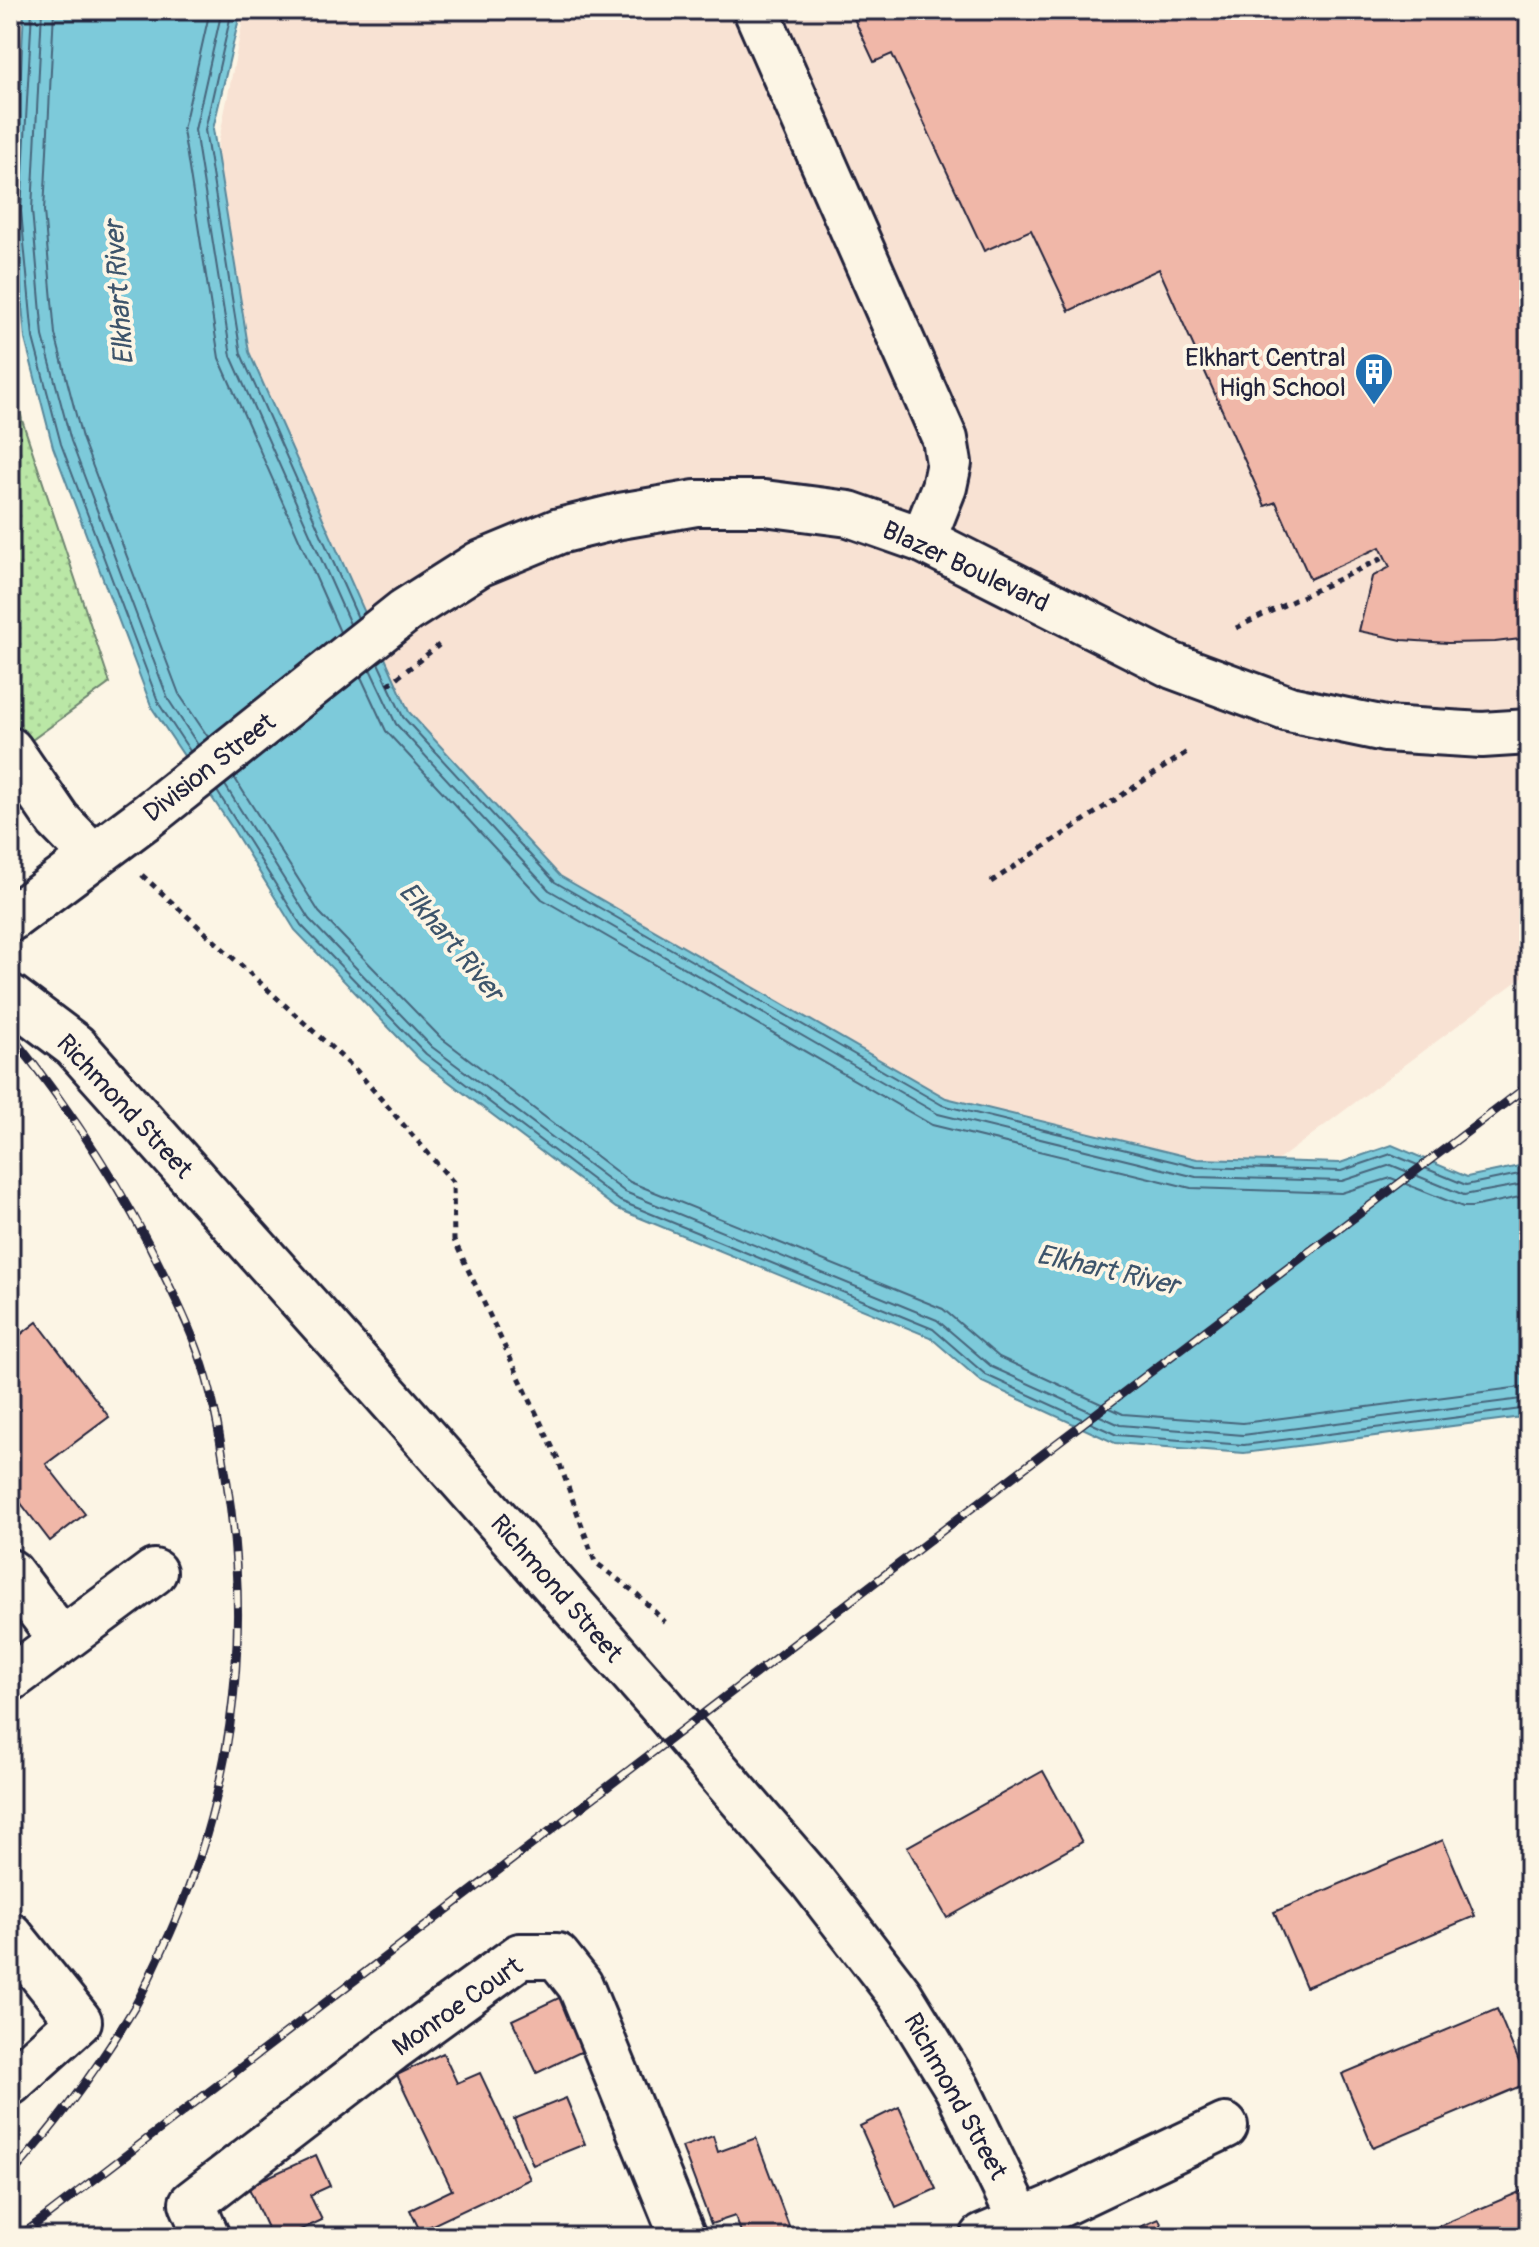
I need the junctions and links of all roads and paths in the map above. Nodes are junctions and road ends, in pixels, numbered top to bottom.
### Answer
1 (756, 10) edge
2 (923, 540) junction
3 (1385, 557) dead end
4 (405, 611) joint
5 (1236, 628) dead end
6 (1529, 732) edge
7 (10, 750) edge
8 (1190, 750) dead end
9 (93, 856) junction
10 (142, 875) dead end
11 (991, 882) dead end
12 (10, 919) edge
13 (10, 997) edge
14 (10, 1572) edge
15 (154, 1572) dead end
16 (665, 1622) dead end
17 (62, 1640) junction
18 (10, 1679) edge
19 (10, 1935) edge
20 (10, 2083) edge
21 (1225, 2126) dead end
22 (200, 2220) edge
23 (1011, 2232) edge
24 (683, 2237) edge

1 - 2 street
2 - 4 street, Blazer Boulevard
2 - 6 street, Blazer Boulevard
3 - 5 path
4 - 9 street, Division Street
7 - 9 street
8 - 11 path
9 - 12 street, Division Street
10 - 16 path
13 - 23 street, Richmond Street
14 - 17 street
15 - 17 street
17 - 18 street
19 - 20 street
21 - 23 street
22 - 24 street, Monroe Court

